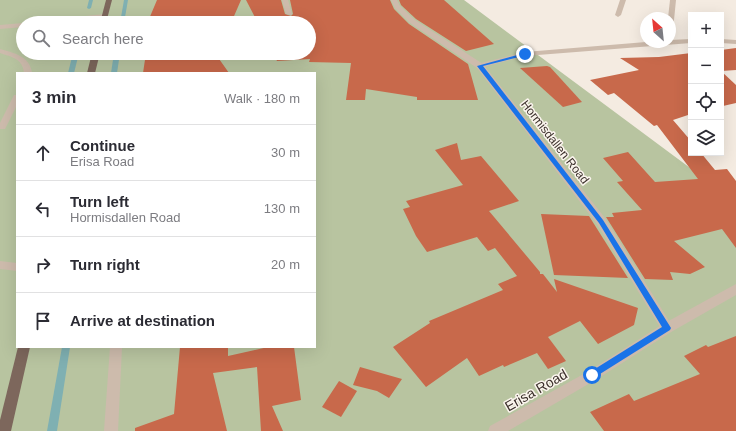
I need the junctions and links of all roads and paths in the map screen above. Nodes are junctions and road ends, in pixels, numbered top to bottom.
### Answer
1 (109, 0) edge
2 (285, 0) edge
3 (394, 0) edge
4 (623, 0) edge
5 (673, 0) edge
6 (672, 12) edge
7 (289, 14) dead end
8 (618, 15) dead end
9 (105, 16) edge
10 (16, 25) edge
11 (0, 27) edge
12 (688, 41) edge
13 (724, 41) edge
14 (676, 42) edge
15 (736, 42) edge
16 (640, 44) edge
17 (0, 52) edge
18 (16, 57) edge
19 (23, 60) edge
20 (94, 60) edge
21 (480, 66) junction
22 (28, 72) edge
23 (91, 72) edge
24 (16, 100) edge
25 (2, 127) dead end
26 (0, 265) edge
27 (16, 267) edge
28 (736, 289) edge
29 (667, 328) junction
30 (24, 348) edge
31 (116, 348) edge
32 (4, 431) edge
33 (111, 431) edge
34 (495, 431) edge

1 - 9 main road
2 - 7 street
3 - 21 street, Hormisdallen Road
4 - 8 street
5 - 6 street
10 - 11 street
12 - 14 street
13 - 15 street
16 - 21 street
17 - 18 street
19 - 22 street
20 - 23 main road
21 - 29 street, Hormisdallen Road
24 - 25 street
26 - 27 street
28 - 29 street, Erisa Road
29 - 34 street, Erisa Road
30 - 32 main road
31 - 33 street

